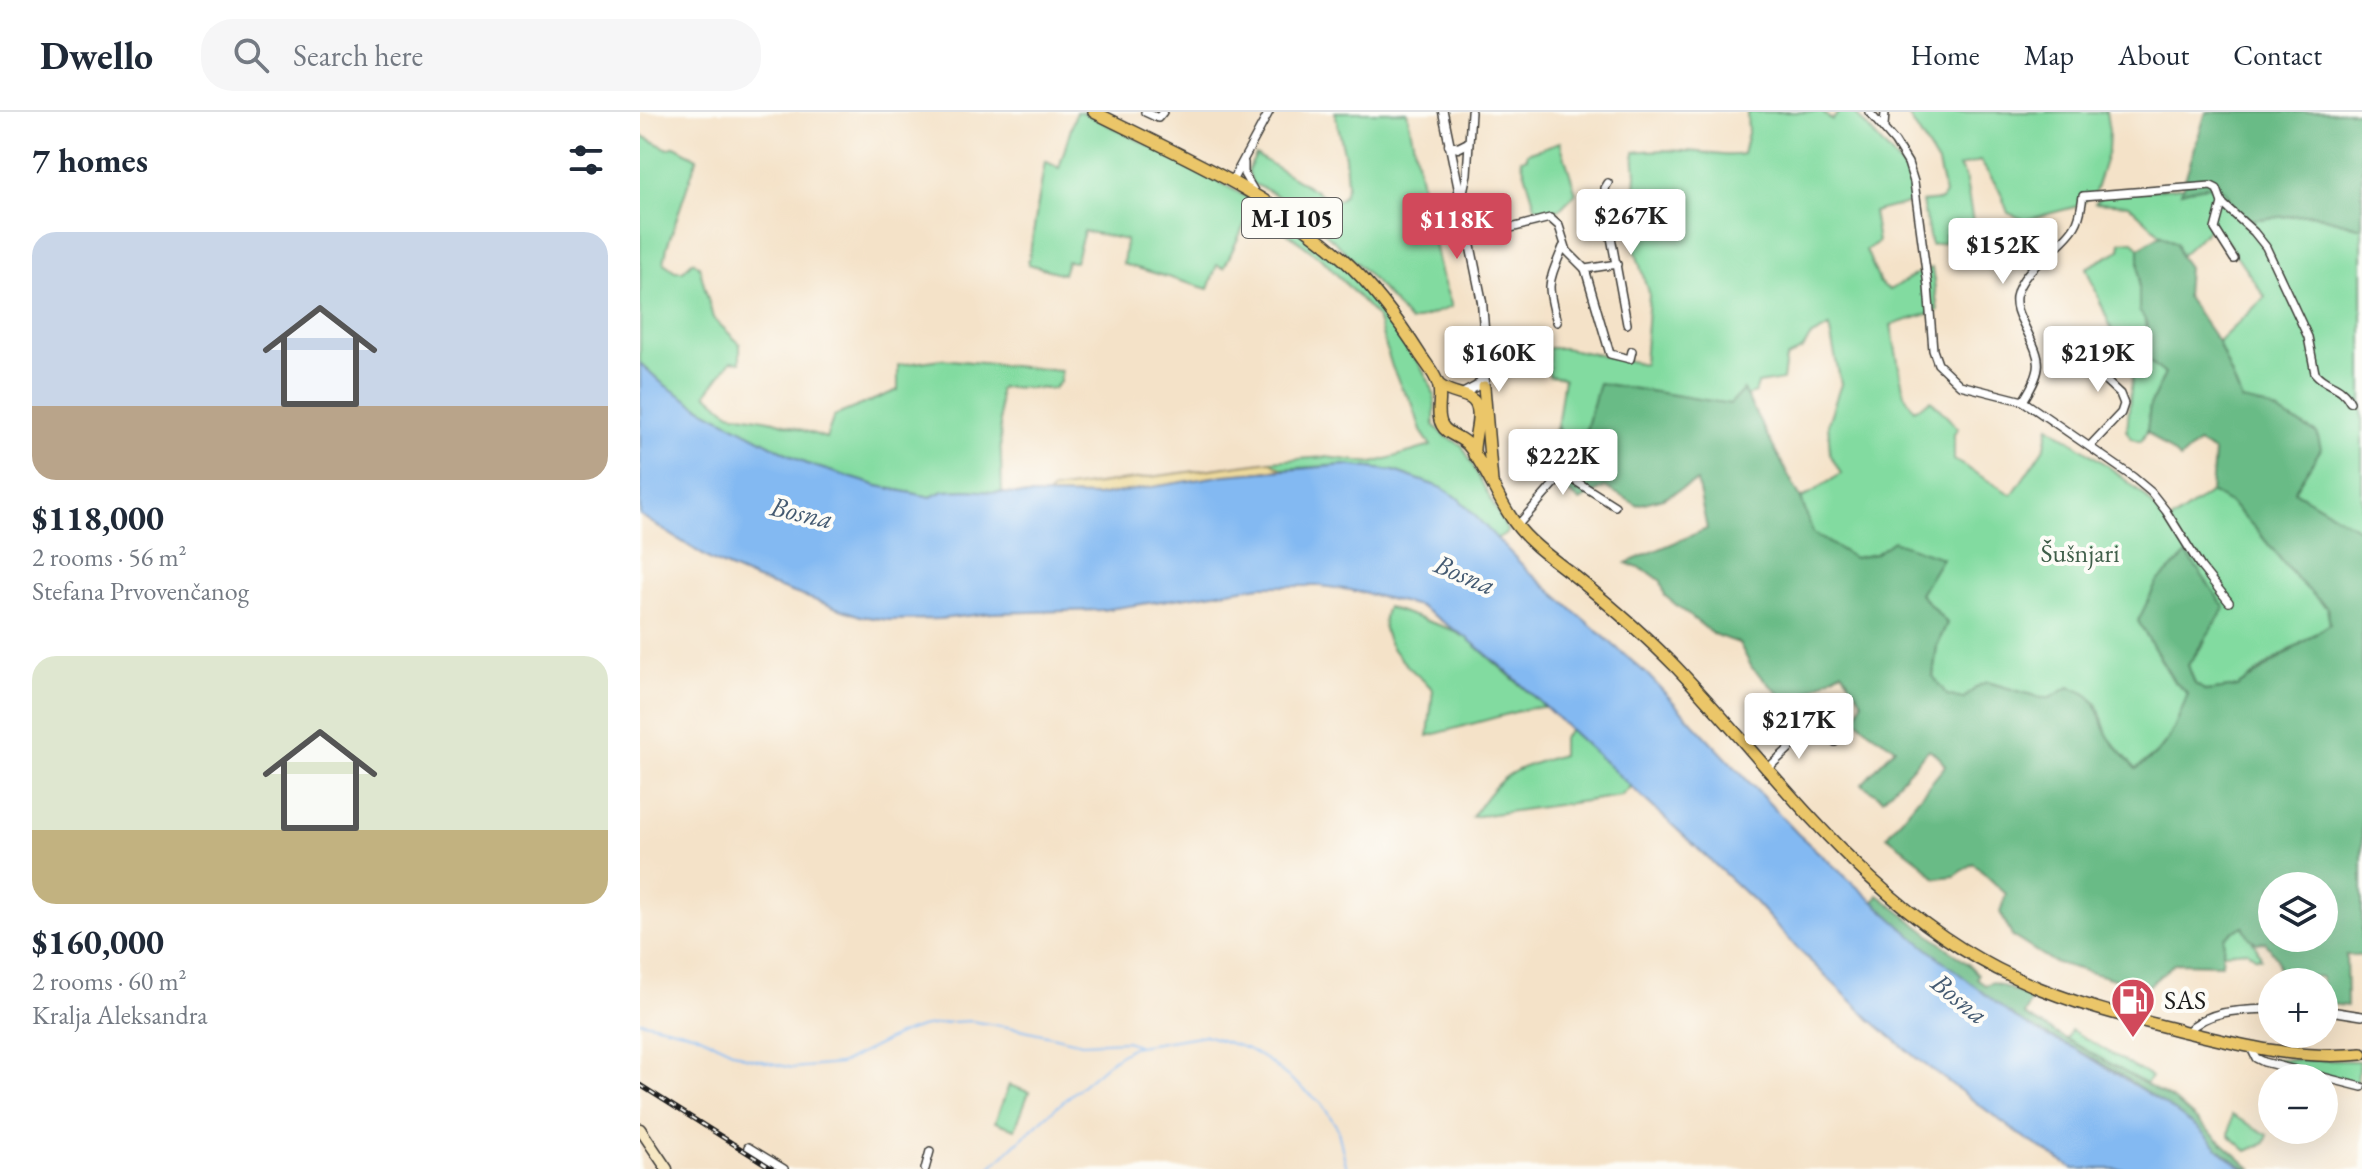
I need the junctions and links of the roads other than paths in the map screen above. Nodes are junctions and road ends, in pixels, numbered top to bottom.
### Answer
1 (1094, 112) edge
2 (1145, 112) edge
3 (1163, 112) edge
4 (1269, 112) edge
5 (1443, 112) edge
6 (1471, 112) edge
7 (1869, 112) edge
8 (1885, 112) edge
9 (1884, 127) junction
10 (1468, 143) junction
11 (1449, 145) junction
12 (1244, 159) junction
13 (1454, 165) junction
14 (1232, 181) junction
15 (1608, 183) dead end
16 (1255, 193) junction
17 (1461, 202) junction
18 (2222, 203) junction
19 (1468, 239) junction
20 (1563, 247) junction
21 (2234, 259) dead end
22 (1617, 264) junction
23 (1585, 269) junction
24 (1557, 322) dead end
25 (1627, 324) dead end
26 (2074, 342) dead end
27 (1632, 351) dead end
28 (1486, 371) junction
29 (1439, 385) junction
30 (1484, 387) junction
31 (1458, 395) junction
32 (2023, 401) junction
33 (2350, 402) dead end
34 (1440, 411) junction
35 (1479, 412) junction
36 (1476, 426) junction
37 (1456, 435) junction
38 (2090, 446) junction
39 (1474, 455) junction
40 (1494, 490) junction
41 (1615, 506) dead end
42 (1517, 526) junction
43 (2229, 602) dead end
44 (1835, 742) dead end
45 (1766, 770) junction
46 (2258, 1010) edge
47 (2338, 1012) edge
48 (2362, 1016) edge
49 (2187, 1032) junction
50 (2251, 1048) junction
51 (2362, 1054) edge
52 (2362, 1087) edge
53 (640, 1129) edge
54 (748, 1147) dead end
55 (930, 1151) dead end
56 (667, 1169) edge
57 (784, 1169) edge
58 (925, 1169) edge

1 - 14 main road, M-I 105
2 - 3 street
4 - 12 street
5 - 11 street
6 - 10 street
7 - 9 street
8 - 9 street
9 - 32 street
10 - 11 street
10 - 13 street
10 - 17 street
11 - 13 street
12 - 14 street
12 - 16 street
13 - 17 street
14 - 16 main road, M-I 105
15 - 22 street
16 - 29 main road, M-I 105
17 - 19 street
18 - 21 street
18 - 32 street
18 - 33 street
19 - 20 street
19 - 28 street
20 - 23 street
20 - 24 street
22 - 23 street
22 - 25 street
23 - 27 street
26 - 38 street
28 - 30 street
28 - 31 street
29 - 31 main road, M-I 105
29 - 34 main road
30 - 35 street
30 - 40 main road
31 - 34 main road
31 - 35 main road, M-I 105
32 - 38 street
34 - 37 main road
35 - 36 main road
36 - 37 main road
36 - 39 main road
37 - 39 main road
38 - 43 street
39 - 40 main road
40 - 42 main road
41 - 42 street
42 - 45 main road
44 - 45 street
45 - 49 main road
46 - 49 street
47 - 48 street
49 - 50 main road
50 - 51 main road
50 - 52 street
53 - 56 main road
54 - 57 street
55 - 58 street

